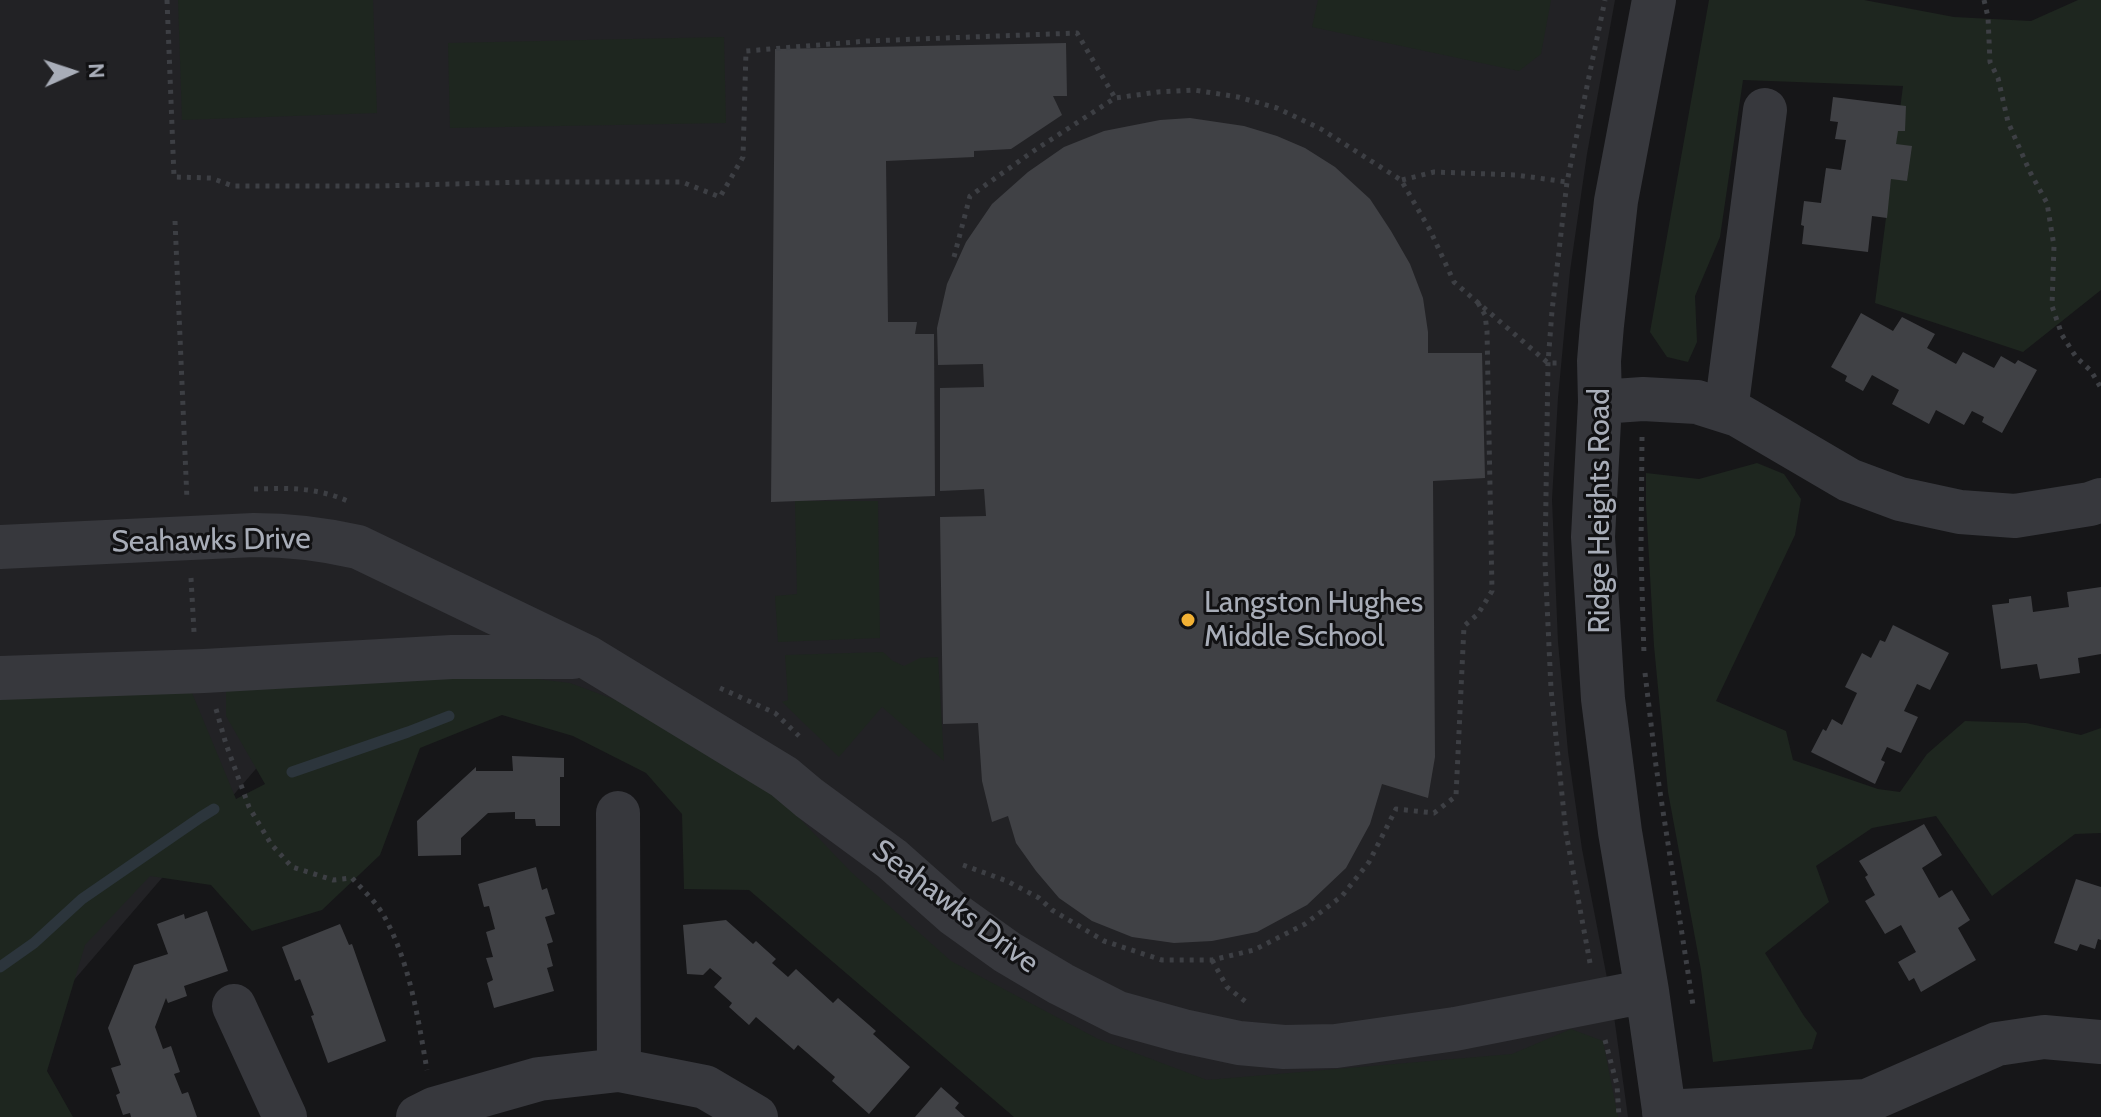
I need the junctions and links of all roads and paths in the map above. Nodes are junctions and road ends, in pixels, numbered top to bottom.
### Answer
1 (167, 0) edge
2 (1605, 0) edge
3 (1654, 0) edge
4 (1984, 0) edge
5 (1115, 98) junction
6 (1765, 110) dead end
7 (1401, 180) junction
8 (1567, 182) junction
9 (175, 221) dead end
10 (954, 257) dead end
11 (1478, 303) junction
12 (2101, 388) edge
13 (1600, 402) junction
14 (1726, 411) junction
15 (1642, 454) dead end
16 (2101, 500) edge
17 (187, 503) dead end
18 (0, 547) edge
19 (190, 569) dead end
20 (195, 644) dead end
21 (587, 657) junction
22 (0, 678) edge
23 (213, 700) dead end
24 (618, 813) dead end
25 (953, 860) dead end
26 (1647, 991) junction
27 (1693, 1005) dead end
28 (234, 1006) dead end
29 (2101, 1042) edge
30 (619, 1070) junction
31 (426, 1113) edge
32 (1664, 1115) edge
33 (285, 1117) edge
34 (756, 1117) edge

1 - 5 path
2 - 8 path
3 - 13 street, Ridge Heights Road
4 - 12 path
5 - 7 path
5 - 10 path
6 - 14 street
7 - 8 path
7 - 11 path
8 - 11 path
9 - 17 path
11 - 25 path
13 - 14 street
13 - 26 street, Ridge Heights Road
14 - 16 street
15 - 27 path
18 - 21 street, Seahawks Drive
19 - 20 path
21 - 22 street
21 - 26 street, Seahawks Drive
23 - 31 path
24 - 30 street
26 - 32 street, Ridge Heights Road
28 - 33 street
29 - 32 street
30 - 31 street
30 - 34 street

